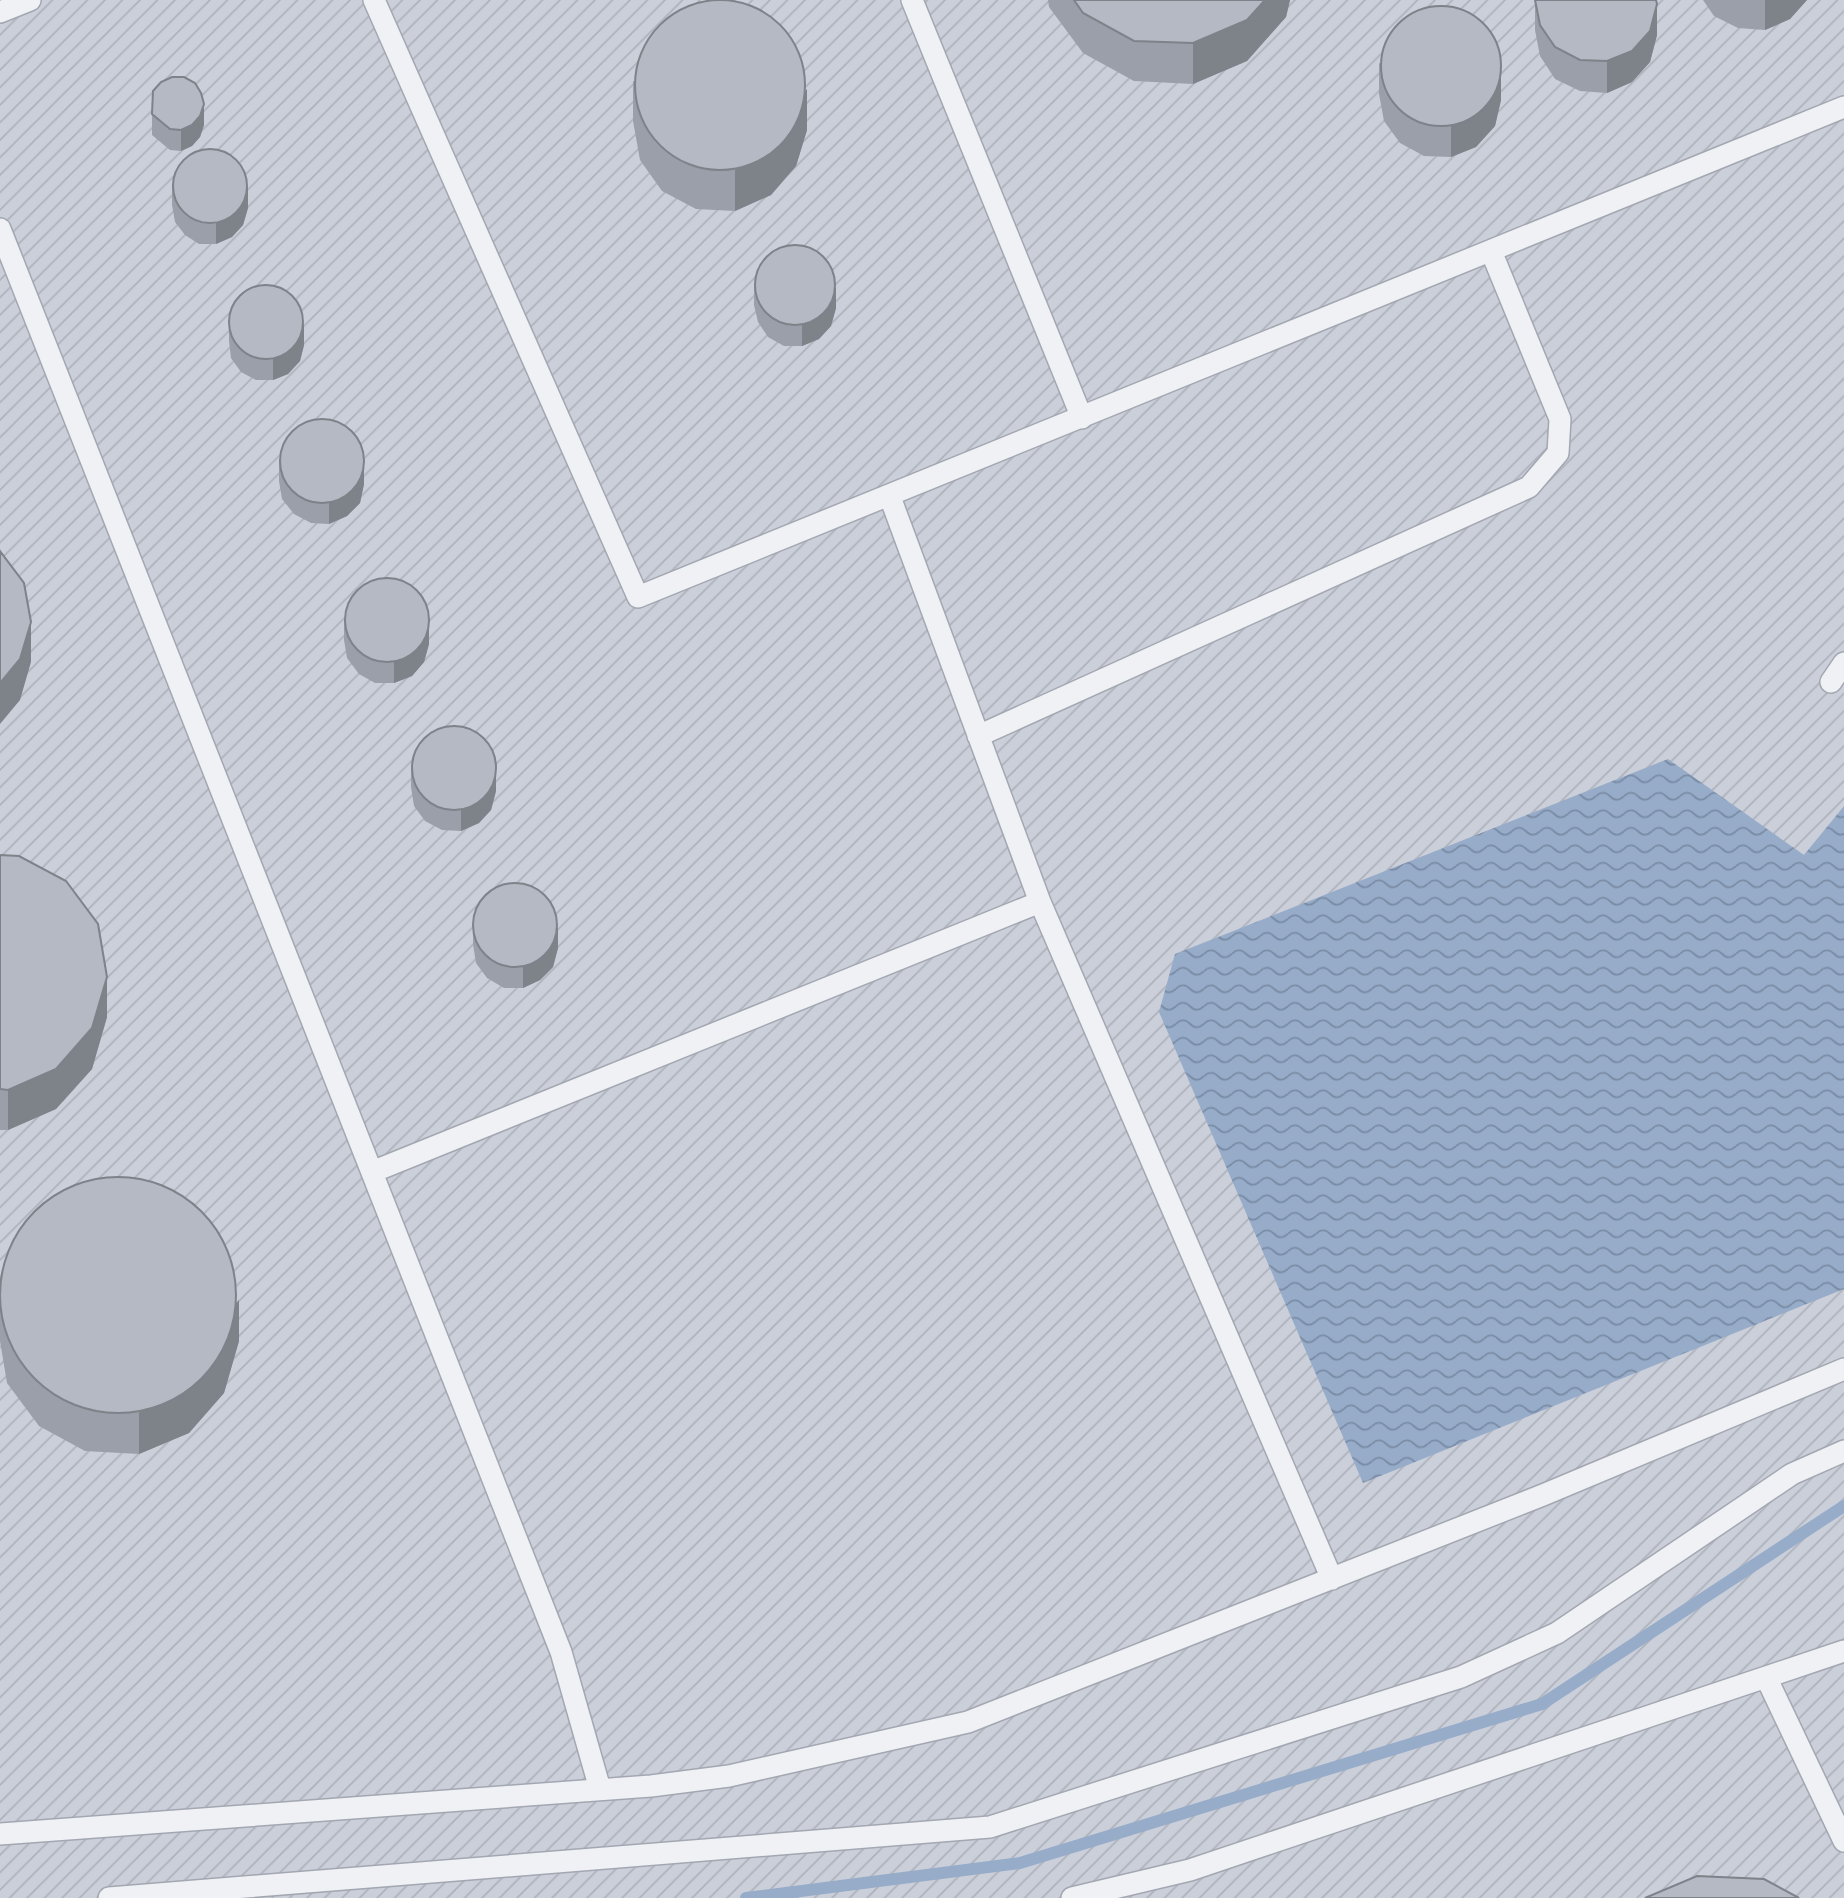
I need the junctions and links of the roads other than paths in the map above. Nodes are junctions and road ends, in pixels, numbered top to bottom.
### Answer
1 (30, 0) edge
2 (374, 0) edge
3 (912, 0) edge
4 (0, 12) edge
5 (1844, 107) edge
6 (0, 229) edge
7 (1491, 251) junction
8 (1082, 418) junction
9 (890, 497) junction
10 (1844, 663) edge
11 (1831, 682) dead end
12 (978, 736) junction
13 (1040, 902) junction
14 (372, 1172) junction
15 (1844, 1369) edge
16 (1844, 1451) edge
17 (1332, 1579) junction
18 (1844, 1651) edge
19 (1766, 1677) junction
20 (600, 1789) junction
21 (0, 1834) edge
22 (1844, 1842) edge
23 (109, 1898) edge
24 (1072, 1898) edge

1 - 4 lane
2 - 9 lane
3 - 8 lane
5 - 7 lane
6 - 14 lane
7 - 8 lane
7 - 12 lane
8 - 9 lane
9 - 12 lane
10 - 11 lane
12 - 13 lane
13 - 14 lane
13 - 17 lane
14 - 20 lane
15 - 17 lane
16 - 23 lane
17 - 20 lane
18 - 19 lane
19 - 22 lane
19 - 24 lane
20 - 21 lane

